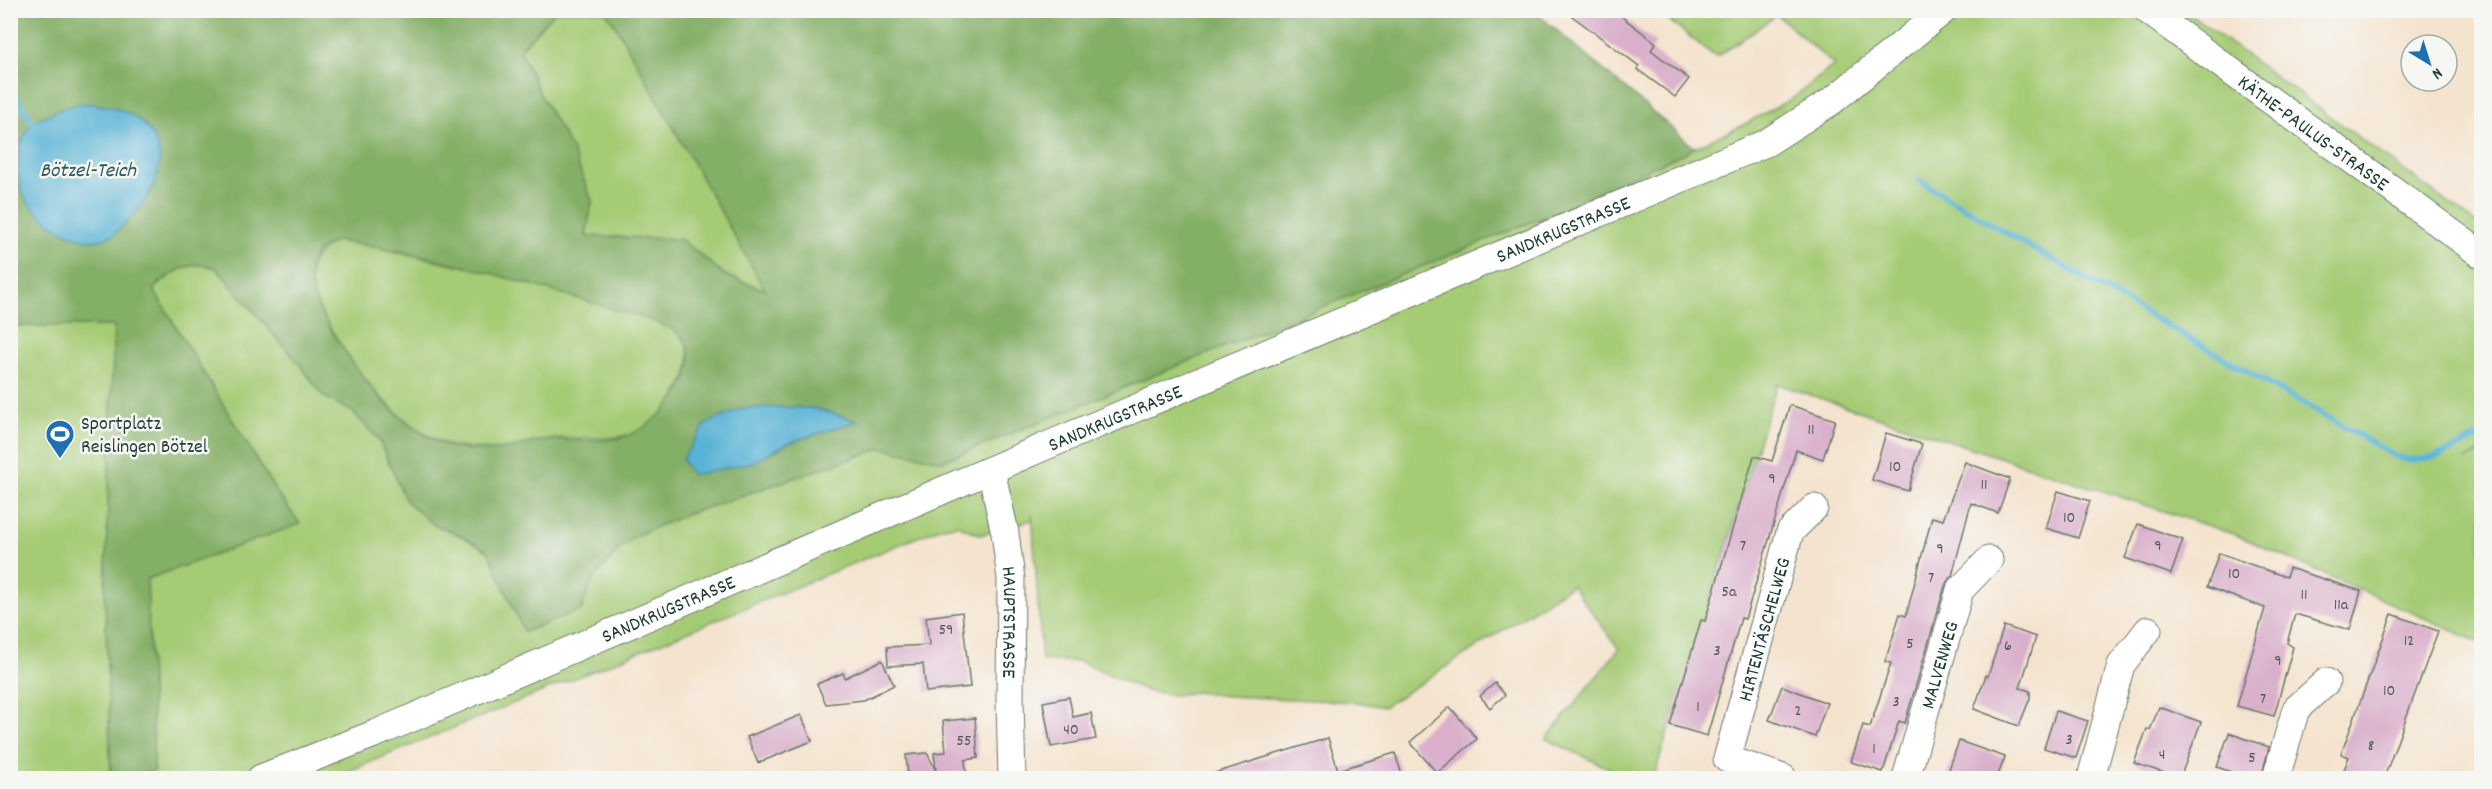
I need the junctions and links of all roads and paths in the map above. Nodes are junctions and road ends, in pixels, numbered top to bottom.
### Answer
1 (1944, 10) edge
2 (2146, 10) edge
3 (2481, 255) edge
4 (991, 470) junction
5 (1814, 508) dead end
6 (1989, 560) dead end
7 (2148, 630) dead end
8 (2326, 682) dead end
9 (261, 778) edge
10 (1012, 778) edge
11 (1783, 778) edge
12 (1906, 778) edge
13 (2091, 778) edge
14 (2276, 778) edge

1 - 4 street, SANDKRUGSTRASSE
2 - 3 street, KÄTHE-PAULUS-STRASSE
4 - 9 street, SANDKRUGSTRASSE
4 - 10 street, HAUPTSTRASSE
5 - 11 street, HIRTENTÄSCHELWEG
6 - 12 street, MALVENWEG
7 - 13 street
8 - 14 street

